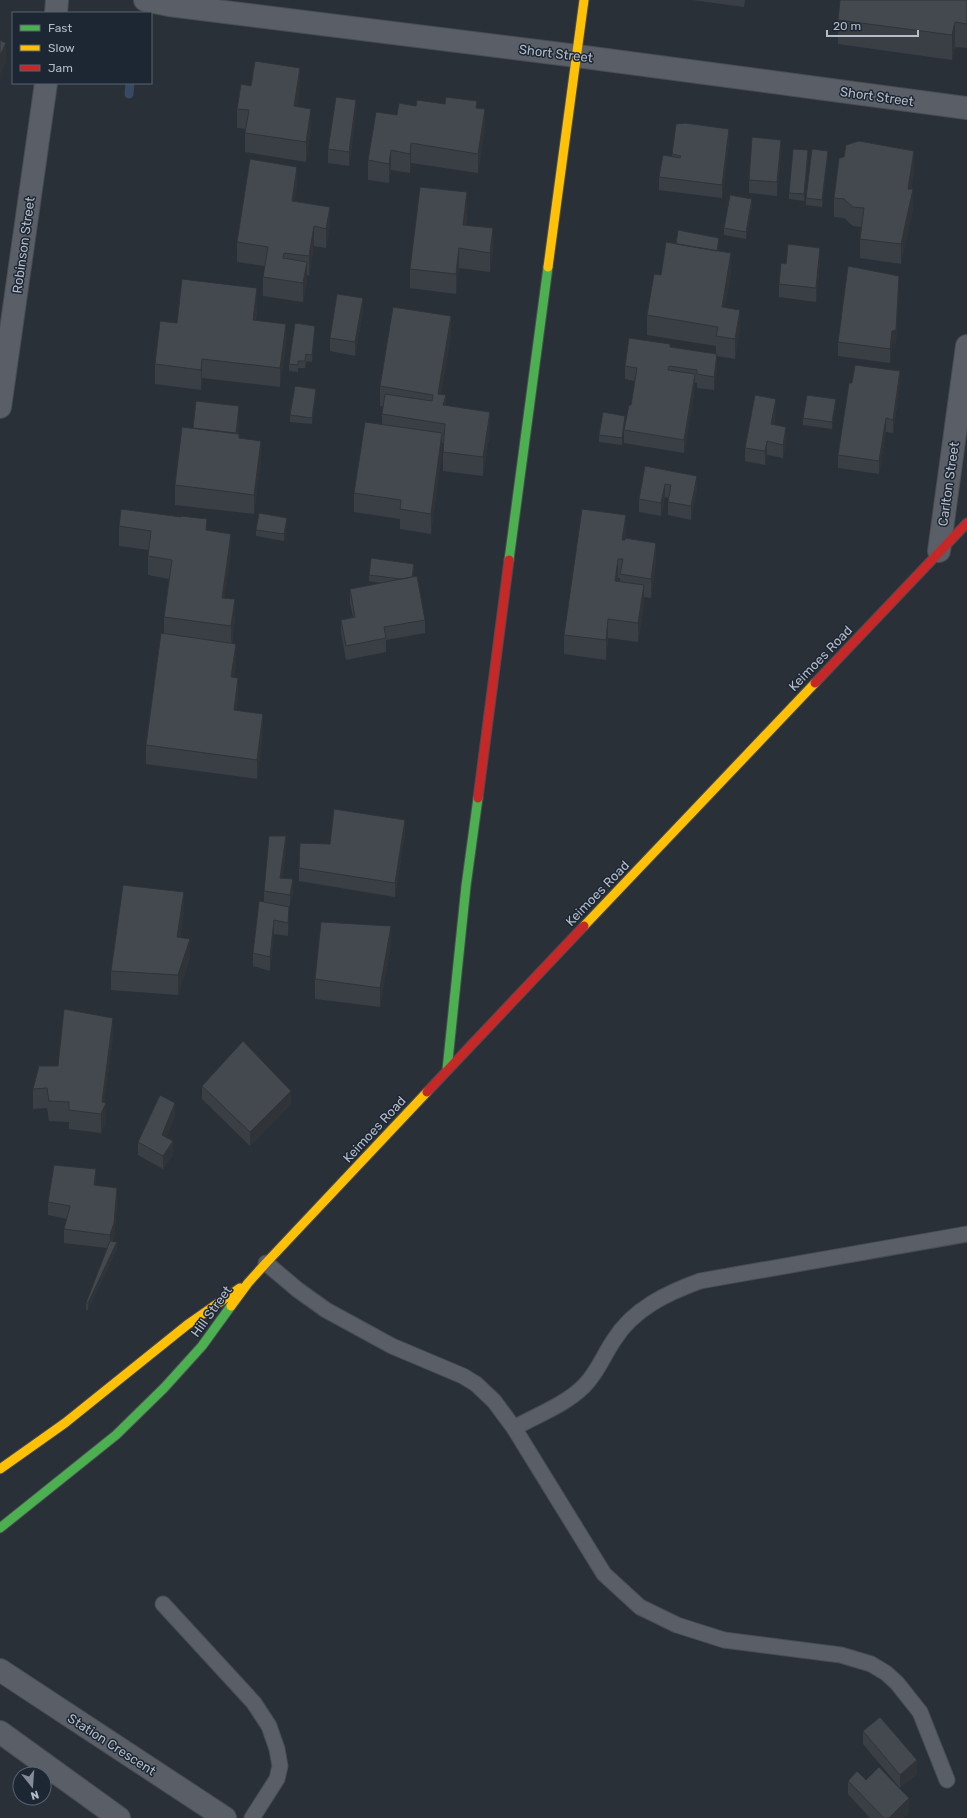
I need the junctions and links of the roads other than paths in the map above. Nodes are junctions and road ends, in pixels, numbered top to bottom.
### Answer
1 (57, 0) edge
2 (145, 0) edge
3 (584, 0) edge
4 (56, 12) edge
5 (577, 56) junction
6 (46, 84) edge
7 (967, 108) edge
8 (967, 346) edge
9 (0, 407) edge
10 (967, 523) edge
11 (939, 552) junction
12 (446, 1070) junction
13 (967, 1234) edge
14 (266, 1264) junction
15 (248, 1283) junction
16 (514, 1428) junction
17 (0, 1469) edge
18 (0, 1528) edge
19 (163, 1604) dead end
20 (0, 1670) edge
21 (0, 1732) edge
22 (947, 1780) dead end
23 (119, 1818) edge
24 (225, 1818) edge
25 (252, 1818) edge

1 - 4 street
2 - 5 street, Short Street
3 - 5 street
5 - 7 street, Short Street
5 - 12 street
6 - 9 street, Robinson Street
8 - 11 street, Carlton Street
10 - 11 street, Keimoes Road
11 - 12 street, Keimoes Road
12 - 14 street, Keimoes Road
13 - 16 lane
14 - 15 street, Keimoes Road
14 - 16 lane
15 - 17 street, Hill Street
15 - 18 street, Hill Street
16 - 22 lane
19 - 25 lane
20 - 24 street, Station Crescent
21 - 23 street

